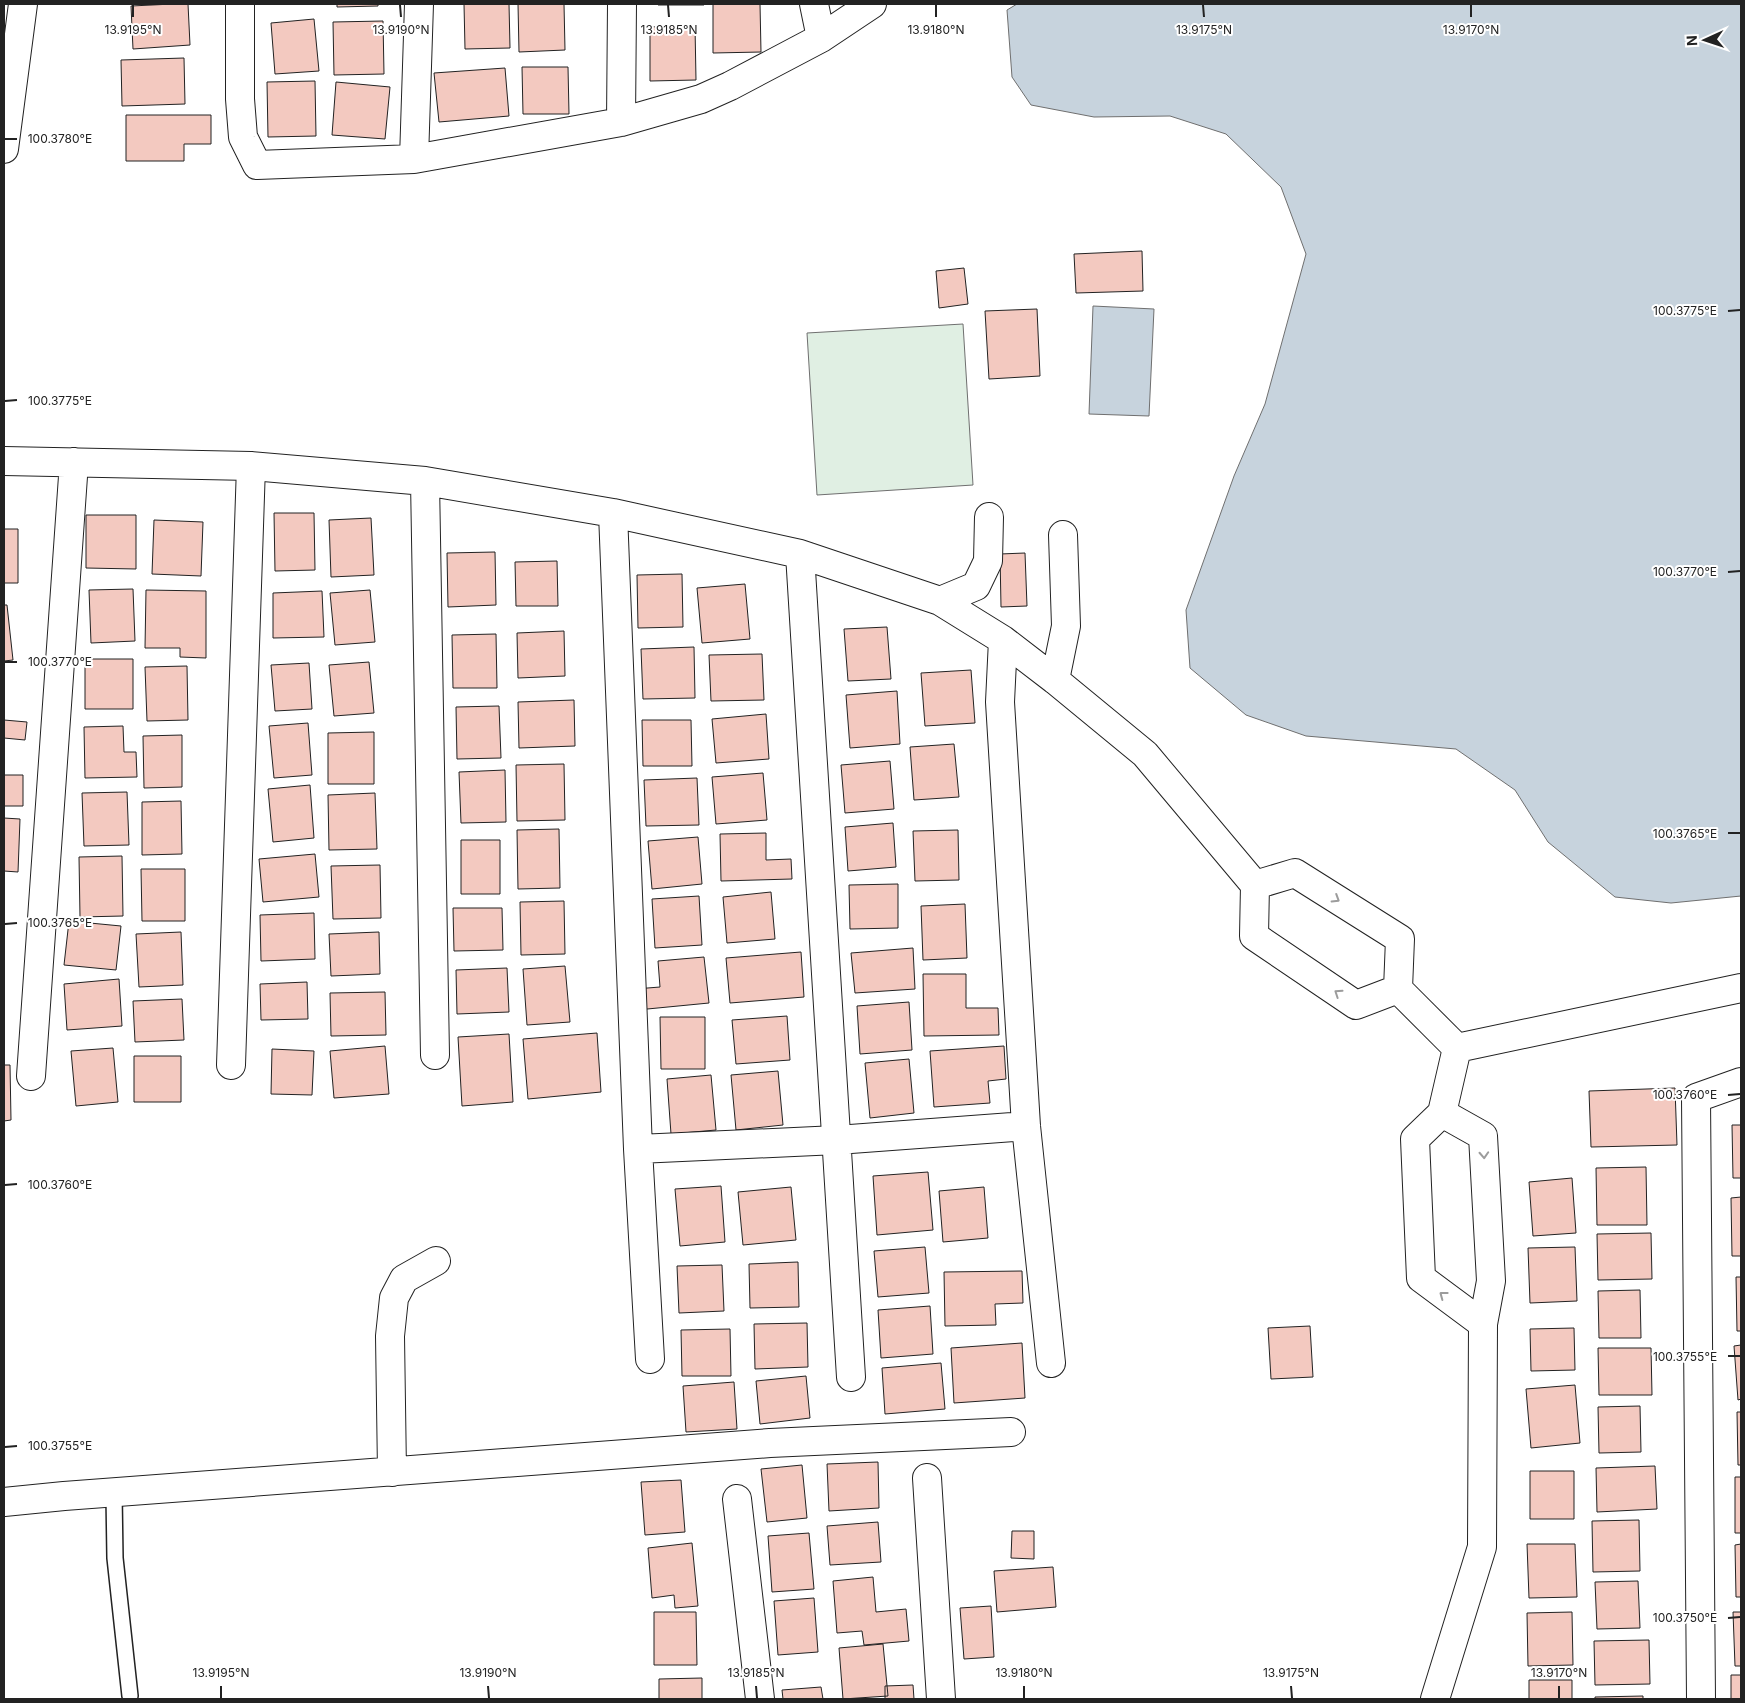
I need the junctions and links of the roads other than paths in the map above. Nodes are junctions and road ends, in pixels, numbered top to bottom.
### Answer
1 (23, 4) edge
2 (240, 4) edge
3 (419, 4) edge
4 (622, 4) edge
5 (814, 4) edge
6 (872, 4) edge
7 (821, 38) junction
8 (621, 122) junction
9 (4, 149) edge
10 (414, 159) junction
11 (4, 462) edge
12 (74, 462) junction
13 (251, 466) junction
14 (425, 481) junction
15 (613, 513) junction
16 (989, 517) dead end
17 (1063, 535) dead end
18 (800, 554) junction
19 (940, 601) junction
20 (1003, 640) junction
21 (1056, 680) junction
22 (1255, 885) junction
23 (1741, 988) edge
24 (1398, 989) junction
25 (1457, 1048) junction
26 (435, 1055) dead end
27 (231, 1065) dead end
28 (31, 1076) dead end
29 (1741, 1082) edge
30 (1442, 1114) junction
31 (1026, 1126) junction
32 (837, 1140) junction
33 (638, 1149) junction
34 (436, 1261) dead end
35 (1483, 1324) junction
36 (650, 1359) dead end
37 (1051, 1364) dead end
38 (851, 1377) dead end
39 (1011, 1432) dead end
40 (392, 1472) junction
41 (926, 1478) dead end
42 (114, 1494) junction
43 (737, 1499) dead end
44 (4, 1502) edge
45 (130, 1696) dead end
46 (760, 1699) edge
47 (941, 1699) edge
48 (1435, 1699) edge
49 (1701, 1699) edge

1 - 9 street
2 - 10 street
3 - 10 street
4 - 8 street
5 - 7 street
6 - 7 street
7 - 8 street
8 - 10 street
11 - 12 street
12 - 13 street
12 - 28 street
13 - 14 street
13 - 27 street
14 - 15 street
14 - 26 street
15 - 18 street
15 - 33 street
16 - 19 street
17 - 21 street
18 - 19 street
18 - 32 street
19 - 20 street
20 - 21 street
20 - 31 street
21 - 22 street
22 -> 24 street
24 -> 22 street
23 - 25 street
24 - 25 street
25 - 30 street
29 - 49 street
30 -> 35 street
35 -> 30 street
31 - 32 street
31 - 37 street
32 - 33 street
32 - 38 street
33 - 36 street
34 - 40 street
35 - 48 street
39 - 40 street
40 - 42 street
41 - 47 street
42 - 44 street
42 - 45 lane
43 - 46 street

